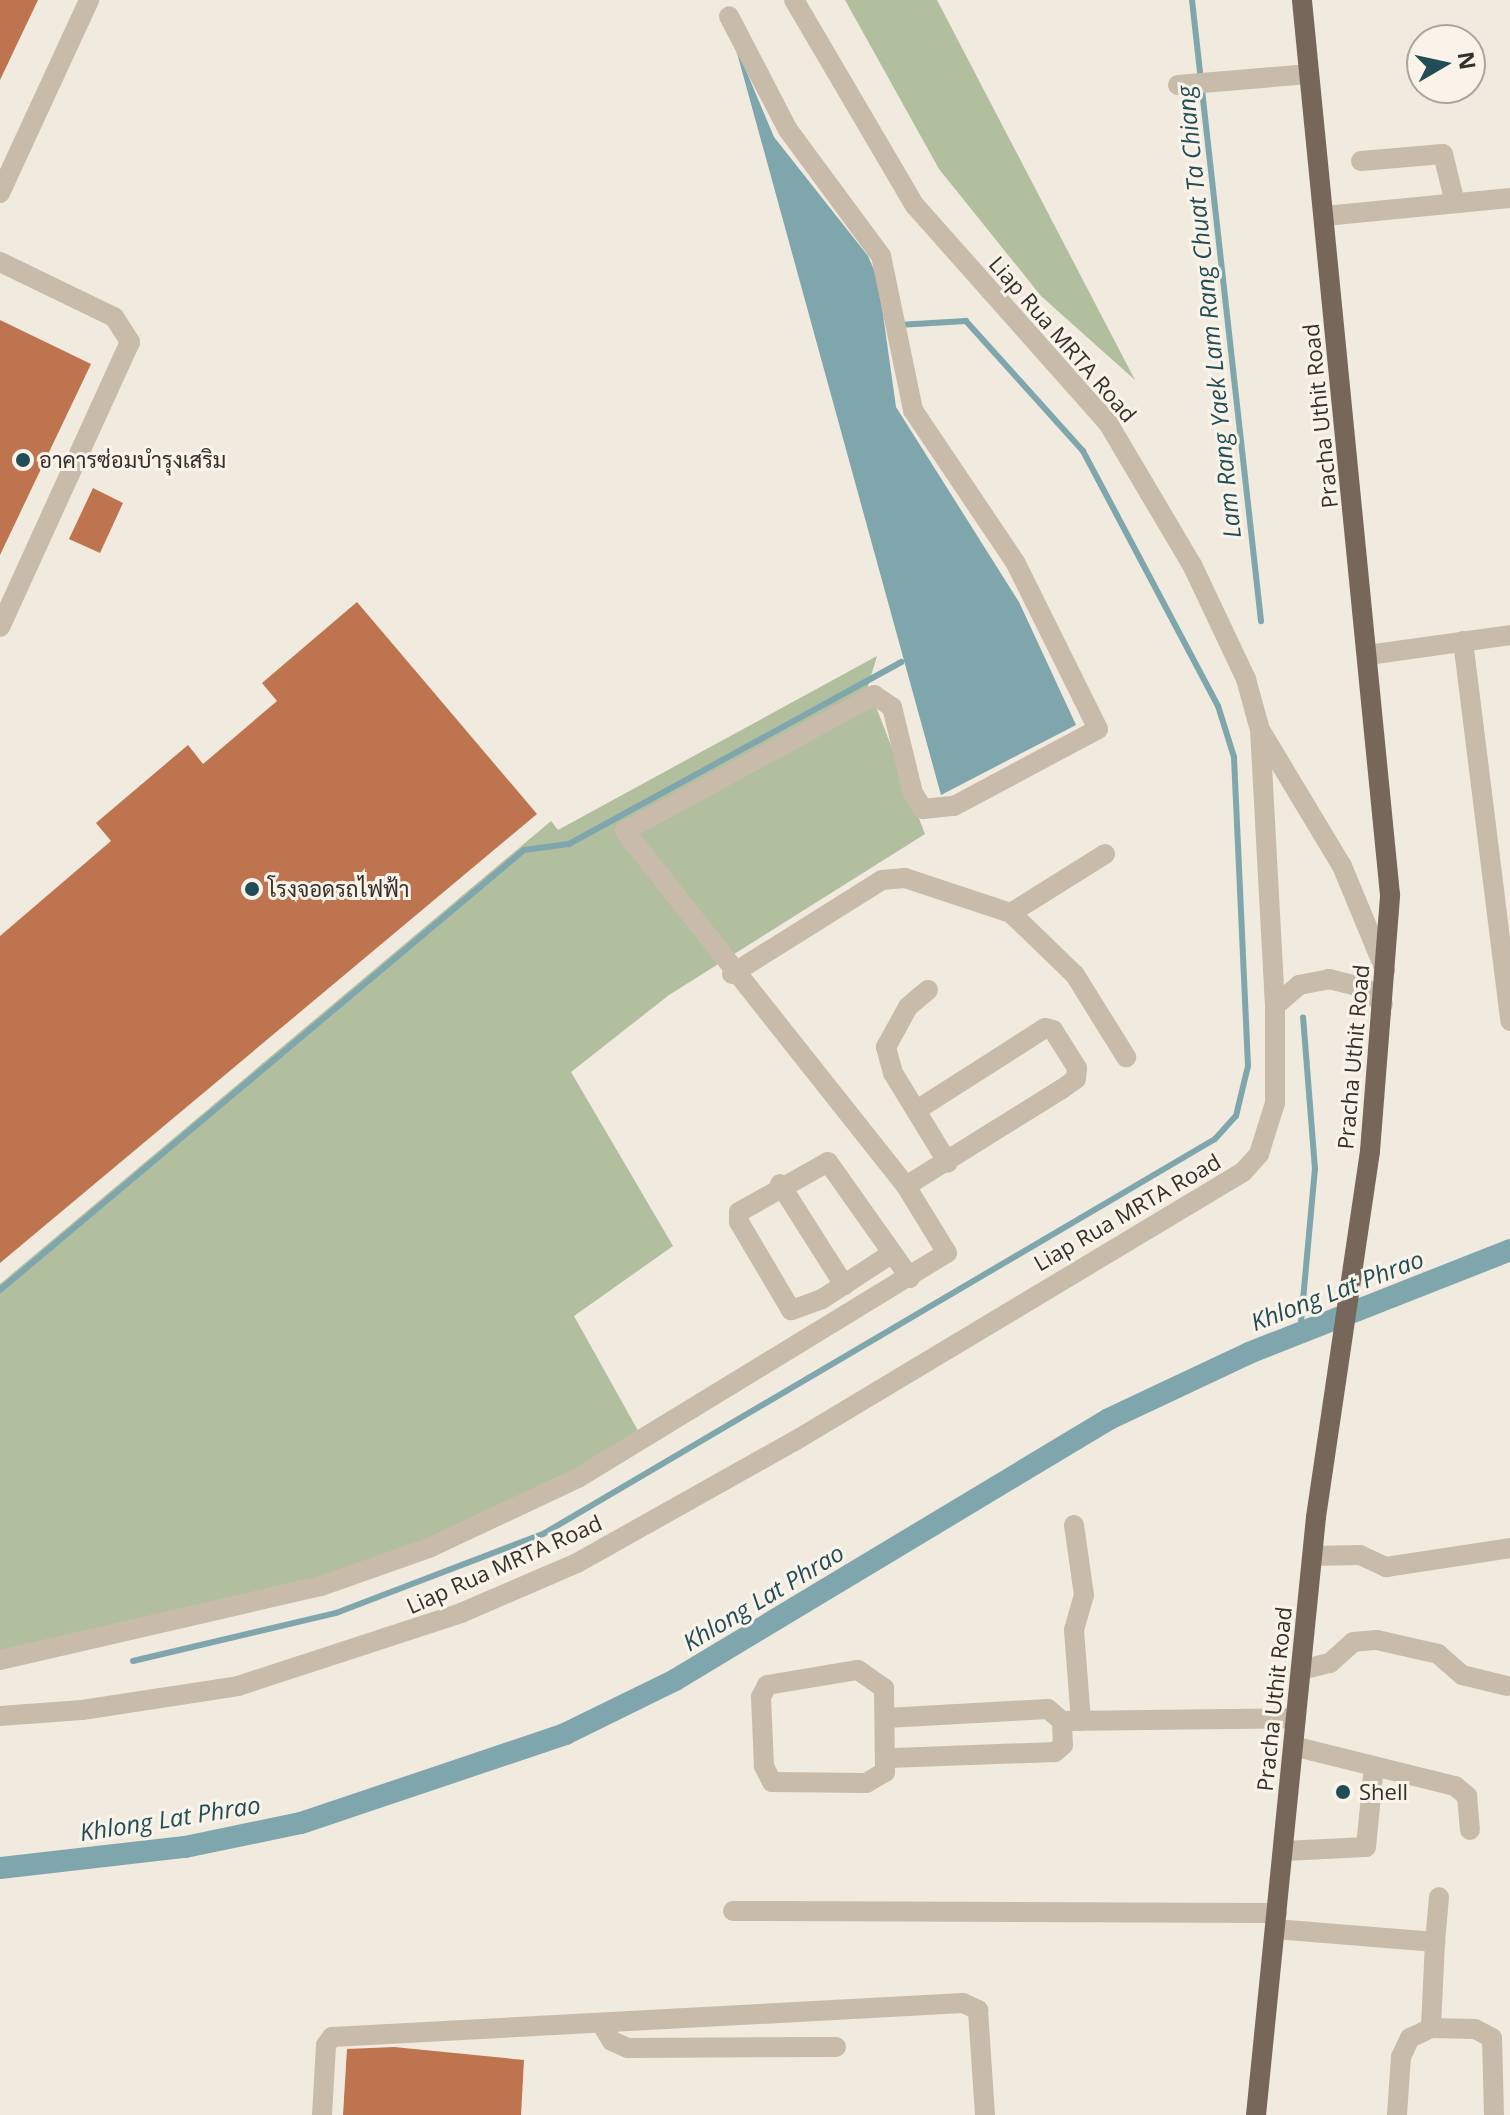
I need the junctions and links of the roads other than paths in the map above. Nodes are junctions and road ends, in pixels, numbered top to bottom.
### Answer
1 (89, 0) edge
2 (794, 0) edge
3 (1302, 0) edge
4 (729, 16) dead end
5 (1309, 74) junction
6 (1193, 84) dead end
7 (1361, 161) dead end
8 (0, 193) edge
9 (1510, 198) edge
10 (1455, 203) junction
11 (1325, 216) junction
12 (0, 262) edge
13 (0, 627) edge
14 (1510, 635) edge
15 (1463, 641) junction
16 (1368, 655) junction
17 (1260, 730) junction
18 (1105, 854) dead end
19 (1011, 913) junction
20 (1505, 940) edge
21 (1385, 970) junction
22 (732, 974) junction
23 (928, 990) dead end
24 (1383, 1004) junction
25 (1275, 1006) junction
26 (1510, 1016) edge
27 (1126, 1057) dead end
28 (917, 1110) junction
29 (948, 1163) junction
30 (780, 1184) junction
31 (906, 1186) junction
32 (891, 1254) junction
33 (910, 1278) junction
34 (844, 1285) junction
35 (1074, 1525) dead end
36 (1510, 1548) edge
37 (1312, 1556) junction
38 (0, 1660) edge
39 (1301, 1670) junction
40 (1507, 1686) dead end
41 (0, 1716) edge
42 (886, 1718) junction
43 (1296, 1718) junction
44 (1072, 1721) junction
45 (1293, 1746) junction
46 (888, 1758) junction
47 (1374, 1766) junction
48 (1470, 1830) dead end
49 (1284, 1851) junction
50 (1439, 1897) dead end
51 (733, 1911) dead end
52 (1276, 1921) junction
53 (1435, 1942) junction
54 (601, 2023) junction
55 (1431, 2028) junction
56 (836, 2047) dead end
57 (322, 2115) edge
58 (985, 2115) edge
59 (1256, 2115) edge
60 (1397, 2115) edge
61 (1494, 2115) edge

1 - 8 street
2 - 17 street, Liap Rua MRTA Road
3 - 5 main road, Pracha Uthit Road
4 - 22 street
5 - 6 street
5 - 11 main road, Pracha Uthit Road
7 - 10 street
9 - 10 street
10 - 11 street
11 - 16 main road, Pracha Uthit Road
12 - 13 street
14 - 15 street
15 - 16 street
15 - 20 street
16 - 21 main road, Pracha Uthit Road
17 - 21 street
17 - 25 street, Liap Rua MRTA Road
18 - 19 street
19 - 22 street
19 - 27 street
20 - 26 street
21 - 24 main road, Pracha Uthit Road
22 - 31 street
23 - 28 street
24 - 25 street
24 - 37 main road, Pracha Uthit Road
25 - 41 street, Liap Rua MRTA Road
28 - 29 street
28 - 29 street
29 - 31 street
30 - 32 street
30 - 34 street
30 - 34 street
31 - 33 street
32 - 33 street
32 - 34 street
33 - 38 street
35 - 44 street
36 - 37 street
37 - 39 main road, Pracha Uthit Road
39 - 40 street
39 - 43 main road, Pracha Uthit Road
42 - 44 street
42 - 46 street
42 - 46 street
43 - 44 street
43 - 45 main road, Pracha Uthit Road
44 - 46 street
45 - 47 street
45 - 49 main road, Pracha Uthit Road
47 - 48 street
47 - 49 street
49 - 52 main road, Pracha Uthit Road
50 - 53 street
51 - 52 street
52 - 53 street
52 - 59 main road, Pracha Uthit Road
53 - 55 street
54 - 56 street
54 - 57 street
54 - 58 street
55 - 60 street
55 - 61 street

